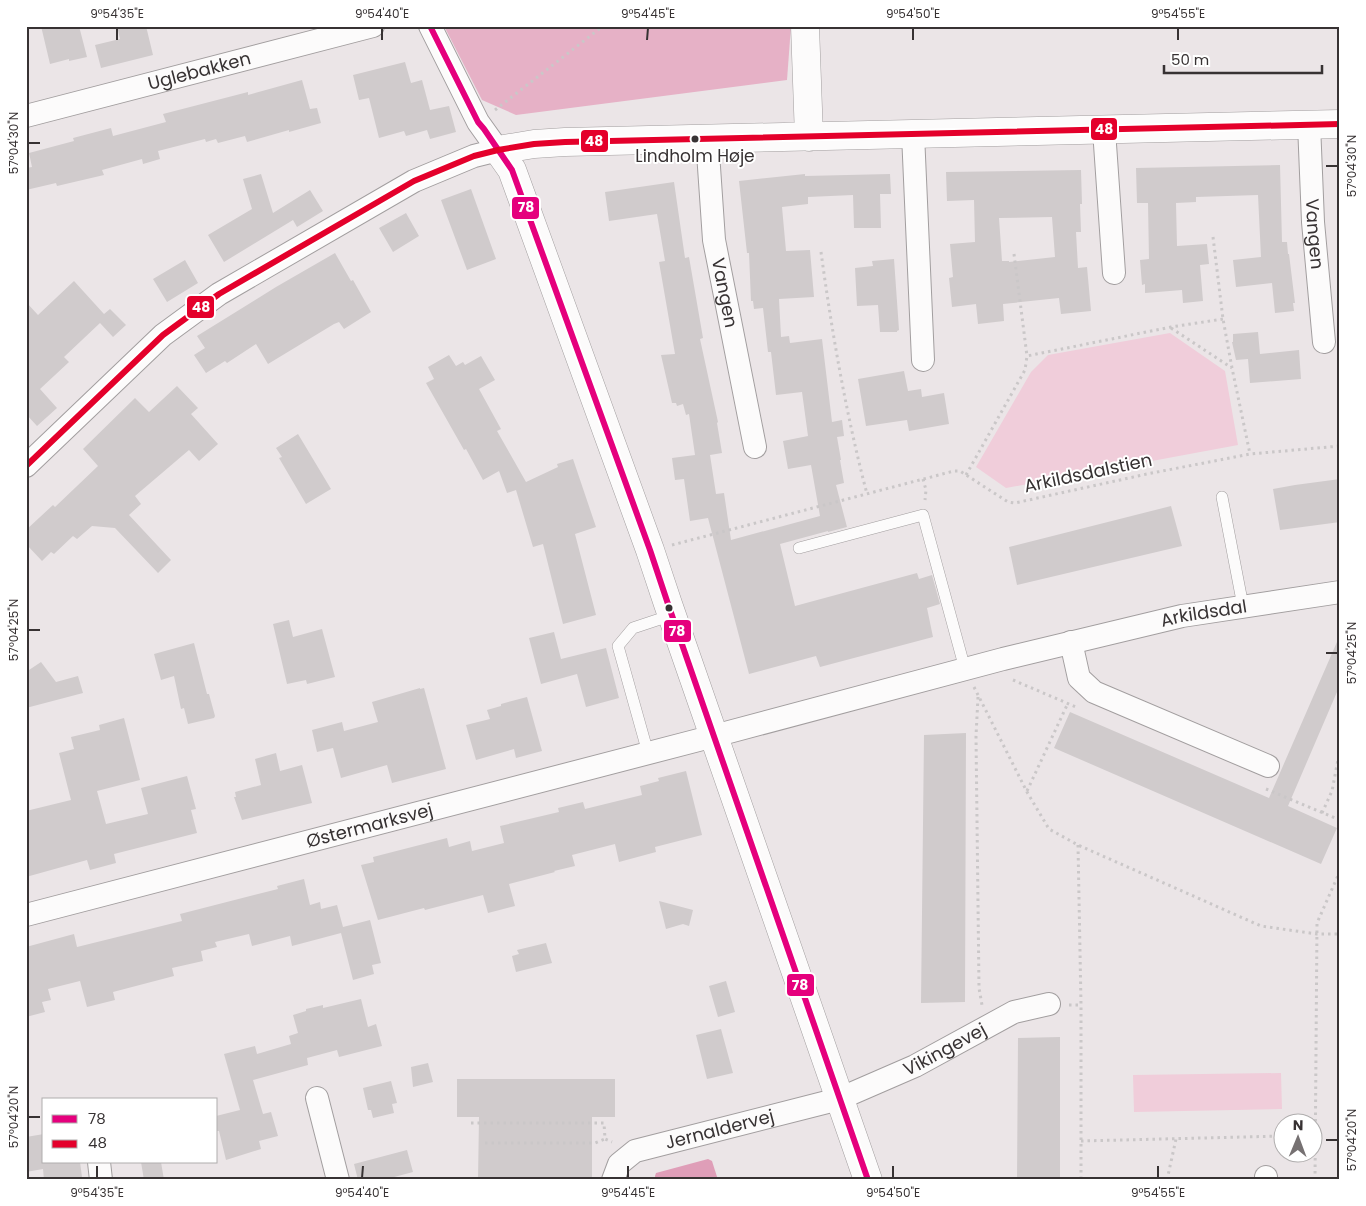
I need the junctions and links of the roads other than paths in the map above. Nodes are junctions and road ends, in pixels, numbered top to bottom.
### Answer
1 (373, 26) edge
2 (430, 26) edge
3 (806, 26) edge
4 (26, 116) edge
5 (1309, 124) junction
6 (1340, 124) edge
7 (1104, 130) junction
8 (913, 134) junction
9 (809, 137) junction
10 (707, 138) junction
11 (498, 150) junction
12 (1114, 273) dead end
13 (1324, 342) dead end
14 (923, 360) dead end
15 (755, 447) dead end
16 (26, 466) edge
17 (1222, 497) dead end
18 (800, 548) dead end
19 (1340, 592) edge
20 (1243, 606) junction
21 (672, 615) junction
22 (1071, 642) junction
23 (965, 669) junction
24 (714, 736) junction
25 (648, 753) junction
26 (1268, 766) dead end
27 (26, 915) edge
28 (1050, 1004) dead end
29 (317, 1098) dead end
30 (840, 1098) junction
31 (99, 1164) edge
32 (101, 1180) edge
33 (338, 1180) edge
34 (613, 1180) edge
35 (868, 1180) edge

1 - 4 street, Uglebakken
2 - 11 street
3 - 9 street
5 - 6 street
5 - 7 street
5 - 13 street, Vangen
7 - 8 street
7 - 12 street
8 - 9 street
8 - 14 street
9 - 10 street
10 - 11 street
10 - 15 street, Vangen
11 - 16 street
11 - 21 street
17 - 20 lane
18 - 23 lane
19 - 20 street, Arkildsdal
20 - 22 street, Arkildsdal
21 - 24 street
21 - 25 lane
22 - 23 street, Arkildsdal
22 - 26 street
23 - 24 street, Arkildsdal
24 - 25 street, Østermarksvej
24 - 30 street
25 - 27 street, Østermarksvej
28 - 30 street, Vikingevej
29 - 33 street
30 - 34 street, Jernaldervej
30 - 35 street
31 - 32 street

